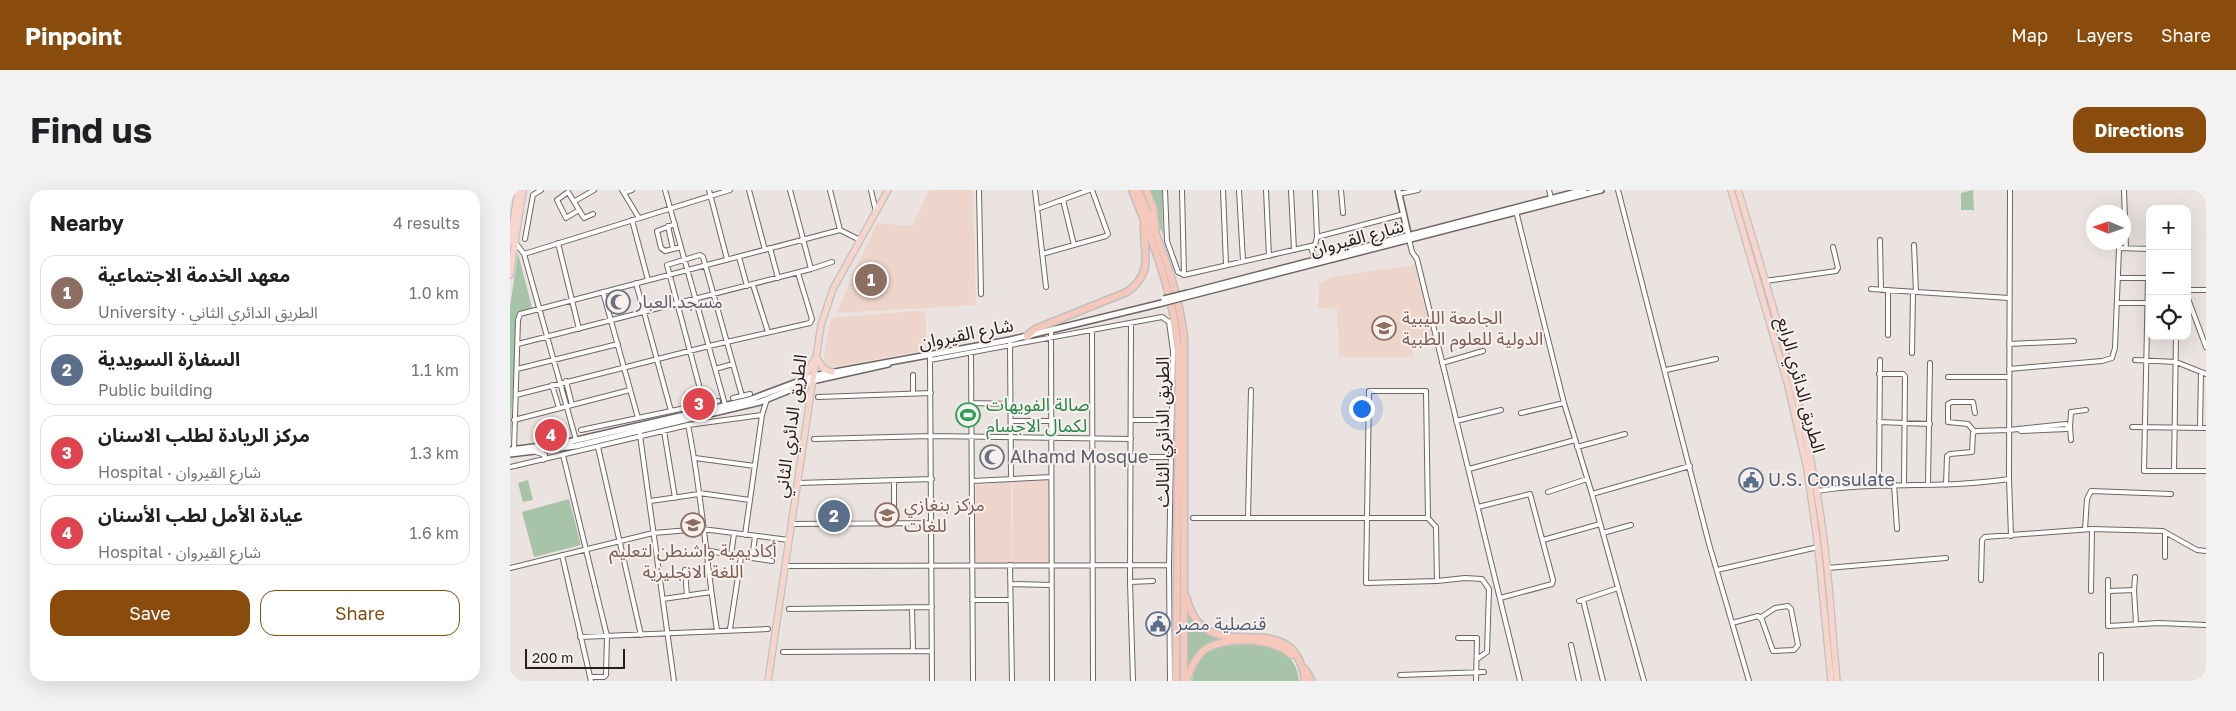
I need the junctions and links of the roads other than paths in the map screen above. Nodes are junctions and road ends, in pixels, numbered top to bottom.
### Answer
1 (518, 190) edge
2 (524, 190) edge
3 (541, 190) edge
4 (594, 190) edge
5 (632, 190) edge
6 (665, 190) edge
7 (709, 190) edge
8 (730, 190) edge
9 (748, 190) edge
10 (790, 190) edge
11 (830, 190) edge
12 (871, 190) edge
13 (888, 190) edge
14 (979, 190) edge
15 (1035, 190) edge
16 (1091, 190) edge
17 (1132, 190) edge
18 (1138, 190) edge
19 (1146, 190) edge
20 (1165, 190) edge
21 (1182, 190) edge
22 (1223, 190) edge
23 (1239, 190) edge
24 (1266, 190) edge
25 (1291, 190) edge
26 (1315, 190) edge
27 (1341, 190) edge
28 (1418, 190) edge
29 (1549, 190) edge
30 (1584, 190) edge
31 (1601, 190) edge
32 (1618, 190) edge
33 (1731, 190) edge
34 (1738, 190) edge
35 (2010, 190) edge
36 (2124, 190) edge
37 (623, 191) edge
38 (1399, 192) edge
39 (710, 196) junction
40 (1551, 198) junction
41 (1064, 200) junction
42 (575, 201) junction
43 (2125, 205) edge
44 (671, 208) junction
45 (1037, 209) junction
46 (579, 210) junction
47 (1516, 211) junction
48 (876, 212) junction
49 (1343, 213) dead end
50 (510, 214) edge
51 (593, 214) dead end
52 (1404, 214) junction
53 (639, 218) junction
54 (632, 220) junction
55 (1144, 221) junction
56 (513, 222) junction
57 (675, 224) junction
58 (668, 226) junction
59 (840, 230) junction
60 (1156, 235) junction
61 (1317, 237) junction
62 (1409, 237) junction
63 (525, 239) dead end
64 (804, 240) junction
65 (860, 240) junction
66 (1880, 240) dead end
67 (513, 242) edge
68 (558, 243) junction
69 (1074, 244) junction
70 (1914, 245) dead end
71 (682, 247) junction
72 (1311, 247) junction
73 (1833, 247) dead end
74 (770, 248) junction
75 (2131, 248) edge
76 (674, 249) junction
77 (2146, 249) edge
78 (765, 250) junction
79 (1294, 250) junction
80 (2118, 250) edge
81 (524, 254) junction
82 (1042, 254) junction
83 (1269, 256) junction
84 (739, 257) junction
85 (727, 259) junction
86 (685, 260) junction
87 (1315, 260) junction
88 (1242, 261) junction
89 (832, 262) dead end
90 (706, 265) junction
91 (1226, 265) junction
92 (812, 268) junction
93 (688, 270) junction
94 (798, 273) junction
95 (510, 275) edge
96 (669, 275) junction
97 (1184, 275) junction
98 (778, 278) junction
99 (2118, 278) junction
100 (2146, 278) edge
101 (648, 280) junction
102 (1765, 281) junction
103 (636, 283) junction
104 (753, 284) junction
105 (747, 286) junction
106 (1046, 286) dead end
107 (1871, 289) dead end
108 (1881, 290) junction
109 (1888, 290) junction
110 (2191, 290) dead end
111 (2206, 290) edge
112 (603, 292) junction
113 (1914, 292) junction
114 (715, 294) junction
115 (981, 294) dead end
116 (1188, 294) junction
117 (2010, 298) junction
118 (573, 300) junction
119 (696, 300) junction
120 (2117, 303) junction
121 (2146, 303) edge
122 (677, 304) junction
123 (2191, 308) edge
124 (538, 309) junction
125 (644, 312) junction
126 (611, 321) junction
127 (1131, 323) junction
128 (579, 329) junction
129 (1051, 330) junction
130 (1092, 331) junction
131 (768, 332) junction
132 (1888, 335) dead end
133 (1026, 336) junction
134 (546, 337) junction
135 (1051, 338) junction
136 (2147, 340) edge
137 (2176, 340) edge
138 (2074, 341) dead end
139 (727, 342) junction
140 (1010, 343) junction
141 (518, 344) junction
142 (618, 344) junction
143 (2009, 344) junction
144 (709, 346) junction
145 (2206, 347) edge
146 (690, 351) junction
147 (1483, 351) dead end
148 (971, 353) junction
149 (1912, 353) dead end
150 (816, 357) junction
151 (930, 358) junction
152 (904, 359) junction
153 (1716, 359) dead end
154 (553, 360) junction
155 (657, 360) junction
156 (1880, 360) dead end
157 (2135, 360) dead end
158 (2146, 361) junction
159 (2176, 362) junction
160 (1442, 363) junction
161 (1930, 363) dead end
162 (733, 364) junction
163 (624, 367) junction
164 (517, 369) junction
165 (715, 369) junction
166 (2009, 369) junction
167 (1666, 370) junction
168 (832, 372) junction
169 (2201, 372) junction
170 (1880, 374) junction
171 (2206, 374) edge
172 (912, 375) dead end
173 (1948, 377) dead end
174 (2009, 377) junction
175 (813, 379) junction
176 (799, 381) junction
177 (566, 382) junction
178 (559, 383) junction
179 (552, 386) junction
180 (792, 389) junction
181 (630, 390) junction
182 (1251, 390) dead end
183 (912, 393) junction
184 (932, 393) junction
185 (750, 394) dead end
186 (516, 395) junction
187 (742, 396) junction
188 (818, 397) dead end
189 (733, 398) dead end
190 (766, 400) junction
191 (718, 401) dead end
192 (809, 402) junction
193 (972, 403) junction
194 (1564, 403) junction
195 (704, 404) junction
196 (1011, 404) junction
197 (572, 405) junction
198 (565, 406) junction
199 (559, 408) junction
200 (726, 408) junction
201 (1501, 410) dead end
202 (2086, 410) dead end
203 (671, 411) junction
204 (1975, 413) dead end
205 (1521, 414) dead end
206 (762, 415) junction
207 (638, 418) junction
208 (514, 420) junction
209 (1131, 420) junction
210 (1172, 420) junction
211 (1011, 421) junction
212 (1051, 421) junction
213 (1456, 421) junction
214 (1879, 422) junction
215 (1905, 423) junction
216 (1930, 424) junction
217 (688, 426) junction
218 (2069, 426) junction
219 (2132, 427) dead end
220 (2145, 427) junction
221 (2175, 427) junction
222 (2200, 428) junction
223 (2206, 428) edge
224 (581, 430) dead end
225 (2009, 430) junction
226 (640, 431) junction
227 (664, 431) junction
228 (1974, 431) junction
229 (1626, 434) dead end
230 (931, 436) junction
231 (1011, 436) junction
232 (972, 437) junction
233 (1051, 438) junction
234 (814, 439) dead end
235 (1091, 439) junction
236 (1131, 439) junction
237 (576, 440) junction
238 (1575, 440) junction
239 (1804, 440) junction
240 (2071, 440) dead end
241 (598, 447) junction
242 (1577, 447) junction
243 (511, 451) edge
244 (534, 451) junction
245 (544, 455) junction
246 (1051, 455) junction
247 (563, 456) junction
248 (1131, 457) junction
249 (1172, 457) junction
250 (554, 458) junction
251 (695, 458) junction
252 (1011, 458) junction
253 (543, 460) junction
254 (755, 466) junction
255 (1690, 466) junction
256 (510, 467) edge
257 (1469, 469) junction
258 (2174, 471) junction
259 (2206, 471) edge
260 (1051, 477) junction
261 (932, 479) junction
262 (1011, 479) junction
263 (1587, 479) junction
264 (2009, 479) junction
265 (894, 481) junction
266 (972, 481) junction
267 (798, 483) junction
268 (1879, 484) junction
269 (1894, 484) junction
270 (1904, 484) junction
271 (1928, 484) junction
272 (1946, 485) junction
273 (1817, 491) junction
274 (1548, 492) dead end
275 (699, 493) junction
276 (1592, 494) junction
277 (2171, 494) dead end
278 (675, 498) junction
279 (750, 500) junction
280 (650, 501) junction
281 (1478, 507) junction
282 (1248, 517) junction
283 (1193, 518) dead end
284 (1428, 518) junction
285 (1367, 519) junction
286 (792, 524) junction
287 (894, 524) junction
288 (932, 524) junction
289 (1600, 524) junction
290 (1631, 525) dead end
291 (702, 529) junction
292 (1896, 529) dead end
293 (2085, 529) junction
294 (2092, 529) junction
295 (653, 533) junction
296 (1603, 533) junction
297 (2165, 533) junction
298 (734, 534) junction
299 (745, 535) junction
300 (2011, 536) junction
301 (755, 537) junction
302 (620, 540) junction
303 (789, 540) junction
304 (1543, 540) junction
305 (1818, 547) junction
306 (585, 549) junction
307 (705, 550) junction
308 (2206, 551) edge
309 (562, 555) junction
310 (731, 555) junction
311 (741, 556) junction
312 (2164, 557) dead end
313 (752, 558) junction
314 (1946, 558) dead end
315 (772, 561) dead end
316 (1092, 564) junction
317 (1130, 564) junction
318 (972, 565) junction
319 (1010, 565) junction
320 (1051, 565) junction
321 (1169, 565) junction
322 (785, 566) junction
323 (932, 566) junction
324 (510, 568) edge
325 (1827, 568) junction
326 (685, 570) dead end
327 (1717, 570) junction
328 (2135, 577) dead end
329 (1981, 580) dead end
330 (2108, 580) dead end
331 (1153, 581) dead end
332 (1437, 581) junction
333 (1130, 582) junction
334 (1011, 584) junction
335 (1051, 585) junction
336 (1184, 585) junction
337 (1618, 588) junction
338 (2134, 590) junction
339 (2091, 591) dead end
340 (2109, 591) junction
341 (711, 592) junction
342 (687, 596) junction
343 (1500, 598) junction
344 (663, 599) junction
345 (972, 600) junction
346 (1010, 600) junction
347 (932, 607) junction
348 (912, 608) junction
349 (789, 609) dead end
350 (1760, 618) junction
351 (1732, 623) junction
352 (2136, 624) junction
353 (2206, 625) edge
354 (768, 629) dead end
355 (717, 630) junction
356 (730, 630) junction
357 (668, 634) junction
358 (642, 635) junction
359 (607, 636) junction
360 (580, 637) junction
361 (1458, 638) dead end
362 (1571, 645) dead end
363 (913, 651) junction
364 (932, 651) junction
365 (783, 652) dead end
366 (2101, 654) dead end
367 (1298, 657) junction
368 (1477, 659) junction
369 (1829, 665) junction
370 (1476, 672) junction
371 (1484, 672) dead end
372 (1400, 675) dead end
373 (590, 679) edge
374 (1838, 679) edge
375 (674, 681) edge
376 (768, 681) edge
377 (932, 681) edge
378 (973, 681) edge
379 (1012, 681) edge
380 (1052, 681) edge
381 (1093, 681) edge
382 (1133, 681) edge
383 (1170, 681) edge
384 (1176, 681) edge
385 (1185, 681) edge
386 (1304, 681) edge
387 (1312, 681) edge
388 (1476, 681) edge
389 (1520, 681) edge
390 (1580, 681) edge
391 (1603, 681) edge
392 (1644, 681) edge
393 (1749, 681) edge
394 (1825, 681) edge
395 (1831, 681) edge
396 (2101, 681) edge

1 - 56 main road
2 - 67 main road
3 - 63 street
4 - 42 street
5 - 37 street
6 - 44 street
7 - 39 street
8 - 39 street
9 - 78 street
10 - 64 street
11 - 59 street
12 - 48 street
13 - 48 main road, الطريق الدائري الثاني
14 - 115 street
15 - 45 street
16 - 41 street
16 - 69 street
17 - 55 highway, الطريق الدائري الثالث
18 - 60 highway, الطريق الدائري الثالث
19 - 60 highway
20 - 97 street
21 - 97 street
22 - 91 street
23 - 88 street
24 - 83 street
25 - 79 street
26 - 61 street
27 - 49 street
28 - 38 street
29 - 40 street
30 - 40 main road, شارع القيروان
31 - 47 main road, شارع القيروان
32 - 167 street
33 - 239 main road, الطريق الدائري الرابع
34 - 102 main road, الطريق الدائري الرابع
35 - 117 street
36 - 43 street
37 - 53 street
38 - 52 main road
39 - 44 street
39 - 85 street
40 - 62 main road, شارع القيروان
41 - 45 street
41 - 69 street
42 - 46 street
42 - 46 street
44 - 53 street
44 - 57 street
45 - 82 street
46 - 51 street
47 - 62 main road, شارع القيروان
47 - 194 street
48 - 65 main road, الطريق الدائري الثاني
50 - 56 street
52 - 61 street
52 - 62 main road
53 - 54 street
54 - 68 street
54 - 101 street
55 - 133 highway
55 - 384 highway, الطريق الدائري الثالث
56 - 67 main road
57 - 58 street
57 - 71 street
58 - 76 street
58 - 76 street
59 - 64 street
59 - 65 street
60 - 336 highway, الطريق الدائري الثالث
61 - 72 street
62 - 87 main road, شارع القيروان
62 - 116 main road, شارع القيروان
62 - 160 street
64 - 74 street
64 - 92 street
65 - 150 main road, الطريق الدائري الثاني
66 - 108 street
67 - 81 street
67 - 95 main road
68 - 81 street
68 - 118 street
69 - 82 street
70 - 113 street
71 - 76 street
71 - 86 street
72 - 79 street
72 - 87 street
73 - 102 street
74 - 78 street
74 - 98 street
75 - 77 street
78 - 84 street
79 - 83 street
80 - 99 street
81 - 124 street
82 - 106 street
83 - 88 street
84 - 85 street
84 - 105 street
85 - 90 street
86 - 90 street
86 - 93 street
86 - 96 street
87 - 116 main road, شارع القيروان
88 - 91 street
89 - 92 street
90 - 93 street
90 - 114 street
91 - 97 street
92 - 94 street
93 - 96 street
93 - 119 street
94 - 98 street
94 - 131 street
96 - 101 street
96 - 122 street
98 - 104 street
99 - 100 street
99 - 120 street
101 - 103 street
102 - 239 main road, الطريق الدائري الرابع
103 - 112 street
103 - 125 street
104 - 105 street
104 - 131 street
105 - 114 street
107 - 108 street
108 - 109 street
109 - 113 street
109 - 132 street
110 - 111 street
112 - 118 street
112 - 126 street
113 - 117 street
113 - 149 street
114 - 119 street
114 - 139 street
116 - 129 main road, شارع القيروان, bridge
117 - 143 street
118 - 124 street
118 - 128 street
119 - 122 street
119 - 144 street
120 - 121 street
120 - 166 street
122 - 125 street
122 - 146 street
123 - 145 street
124 - 134 street
124 - 141 street
125 - 126 street
125 - 155 street
126 - 128 street
126 - 142 street
127 - 130 street
127 - 209 street
127 - 210 street
128 - 134 street
129 - 133 main road, شارع القيروان
129 - 135 street
130 - 135 street
130 - 235 street
131 - 139 street
133 - 140 main road, شارع القيروان
134 - 141 street
134 - 154 street
135 - 140 street
135 - 212 street
136 - 158 street
137 - 159 street
138 - 143 street
139 - 144 street
139 - 162 street
140 - 148 street
140 - 151 main road, شارع القيروان
140 - 196 street
141 - 164 street
142 - 154 street
142 - 163 street
143 - 166 street
144 - 146 street
144 - 165 street
146 - 155 street
146 - 195 street
147 - 160 street
148 - 151 street
148 - 193 street
150 - 168 main road
150 - 175 main road, الطريق الدائري الثاني
150 - 176 main road
151 - 152 main road, شارع القيروان
151 - 184 street
152 - 168 main road, شارع القيروان
152 - 175 main road, شارع القيروان
153 - 167 street
154 - 164 street
154 - 178 street
155 - 163 street
155 - 203 street
156 - 170 street
157 - 158 street
158 - 159 street
158 - 220 street
159 - 169 street
159 - 221 street
160 - 213 street
161 - 216 street
162 - 165 street
162 - 187 street
163 - 177 street
163 - 181 street
164 - 186 street
165 - 200 street
166 - 174 street
167 - 255 street
168 - 175 main road, شارع القيروان
169 - 171 street
169 - 222 street
170 - 214 street
170 - 215 street
172 - 183 street
173 - 174 street
174 - 225 street
175 - 176 main road, شارع القيروان
175 - 180 main road, شارع القيروان
175 - 192 main road, الطريق الدائري الثاني
176 - 200 main road, شارع القيروان
177 - 178 street
177 - 197 street
178 - 179 street
178 - 198 street
179 - 186 street
179 - 199 street
180 - 190 main road, شارع القيروان
180 - 192 main road
181 - 197 street
181 - 207 street
182 - 282 street
183 - 184 street
183 - 188 street
184 - 230 street
185 - 187 street
186 - 208 street
187 - 189 street
190 - 200 main road, شارع القيروان
190 - 206 street
191 - 195 street
192 - 267 main road, الطريق الدائري الثاني
193 - 196 street
193 - 232 street
194 - 205 street
194 - 238 street
195 - 203 street
196 - 211 street
197 - 198 street
198 - 199 street
198 - 237 street
199 - 208 street
200 - 226 main road, شارع القيروان
201 - 213 street
202 - 218 street
203 - 207 street
204 - 228 street
206 - 217 street
206 - 254 street
207 - 224 street
208 - 243 street
209 - 210 street
209 - 236 street
210 - 249 street
211 - 212 street
211 - 231 street
212 - 233 street
213 - 257 street
214 - 215 street
214 - 268 street
215 - 216 street
215 - 270 street
216 - 271 street
217 - 227 street
217 - 251 street
218 - 225 street
218 - 240 street
219 - 220 street
220 - 221 street
220 - 258 street
221 - 222 street
221 - 258 street
222 - 223 street
225 - 228 street
225 - 264 street
226 - 227 street
226 - 237 main road, شارع القيروان
226 - 241 street
226 - 244 main road, شارع القيروان
226 - 280 street
227 - 278 street
228 - 272 street
229 - 242 street
230 - 232 street
230 - 234 street
230 - 261 street
231 - 232 street
231 - 233 street
231 - 252 street
232 - 266 street
233 - 235 street
233 - 246 street
235 - 236 street
235 - 316 street
236 - 248 street
237 - 243 main road, شارع القيروان
238 - 242 street
238 - 257 street
239 - 273 main road, الطريق الدائري الرابع
239 - 305 main road, الطريق الدائري الرابع
241 - 247 street
241 - 302 street
242 - 263 street
243 - 244 main road, شارع القيروان
244 - 245 street
245 - 250 street
245 - 253 street
246 - 252 street
246 - 260 street
247 - 250 street
247 - 306 street
248 - 249 street
248 - 317 street
249 - 321 street
250 - 253 street
251 - 254 street
251 - 275 street
252 - 262 street
253 - 256 street
254 - 279 street
255 - 276 street
255 - 327 street
257 - 281 street
258 - 259 street
260 - 262 street
260 - 320 street
261 - 265 street
261 - 288 street
262 - 266 street
263 - 274 street
263 - 276 street
264 - 272 street
264 - 300 street
265 - 267 street
265 - 287 street
266 - 318 street
267 - 286 main road, الطريق الدائري الثاني
268 - 269 street
268 - 273 street
269 - 270 street
269 - 292 street
270 - 271 street
271 - 272 street
273 - 325 main road, الطريق الدائري الرابع
275 - 278 street
275 - 279 street
275 - 291 street
276 - 289 street
277 - 293 street
278 - 280 street
279 - 299 street
280 - 295 street
281 - 304 street
281 - 343 street
282 - 283 street
282 - 285 street
284 - 285 street
284 - 285 street
284 - 332 street
285 - 332 street
286 - 287 street
286 - 303 main road, الطريق الدائري الثاني
287 - 288 street
288 - 323 street
289 - 296 street
289 - 304 street
290 - 296 street
291 - 295 street
291 - 298 street
291 - 307 street
293 - 294 street
293 - 300 street
294 - 297 street
294 - 339 street
295 - 302 street
295 - 344 street
296 - 337 street
297 - 308 street
297 - 312 street
298 - 299 street
298 - 310 street
299 - 301 street
300 - 329 street
301 - 303 street
301 - 313 street
302 - 306 street
302 - 358 street
303 - 322 main road, الطريق الدائري الثاني
304 - 343 street
305 - 327 street
305 - 369 main road, الطريق الدائري الرابع
306 - 309 street
306 - 359 street
307 - 310 street
307 - 341 street
309 - 324 street
309 - 360 street
310 - 311 street
311 - 313 street
311 - 356 street
313 - 315 street
314 - 325 street
316 - 317 street
316 - 320 street
316 - 381 street
317 - 321 street
317 - 333 street
318 - 319 street
318 - 323 street
318 - 345 street
319 - 320 street
319 - 334 street
320 - 335 street
321 - 383 street
322 - 323 street
322 - 376 main road, الطريق الدائري الثاني
323 - 347 street
325 - 374 main road, الطريق الدائري الرابع
326 - 342 street
327 - 351 street
328 - 338 street
330 - 340 street
331 - 333 street
332 - 368 street
333 - 382 street
334 - 335 street
334 - 346 street
335 - 380 street
336 - 367 highway
336 - 385 highway, الطريق الدائري الثالث
337 - 391 street
337 - 392 street
338 - 340 street
338 - 352 street
340 - 352 street
341 - 342 street
341 - 355 street
342 - 344 street
343 - 389 street
344 - 357 street
345 - 346 street
345 - 378 street
346 - 379 street
347 - 348 street
347 - 364 street
348 - 349 street
348 - 363 street
350 - 350 street
350 - 351 street
351 - 393 street
352 - 353 street
354 - 356 street
355 - 356 street
355 - 357 street
357 - 358 street
357 - 375 street
358 - 359 street
359 - 360 street
359 - 373 street
360 - 373 street
361 - 368 street
362 - 390 street
363 - 364 street
363 - 365 street
364 - 377 street
366 - 396 street
367 - 386 highway
367 - 387 highway
368 - 370 street
369 - 394 main road
369 - 395 main road, الطريق الدائري الرابع
370 - 371 street
370 - 372 street
370 - 388 street
385 - 386 highway

